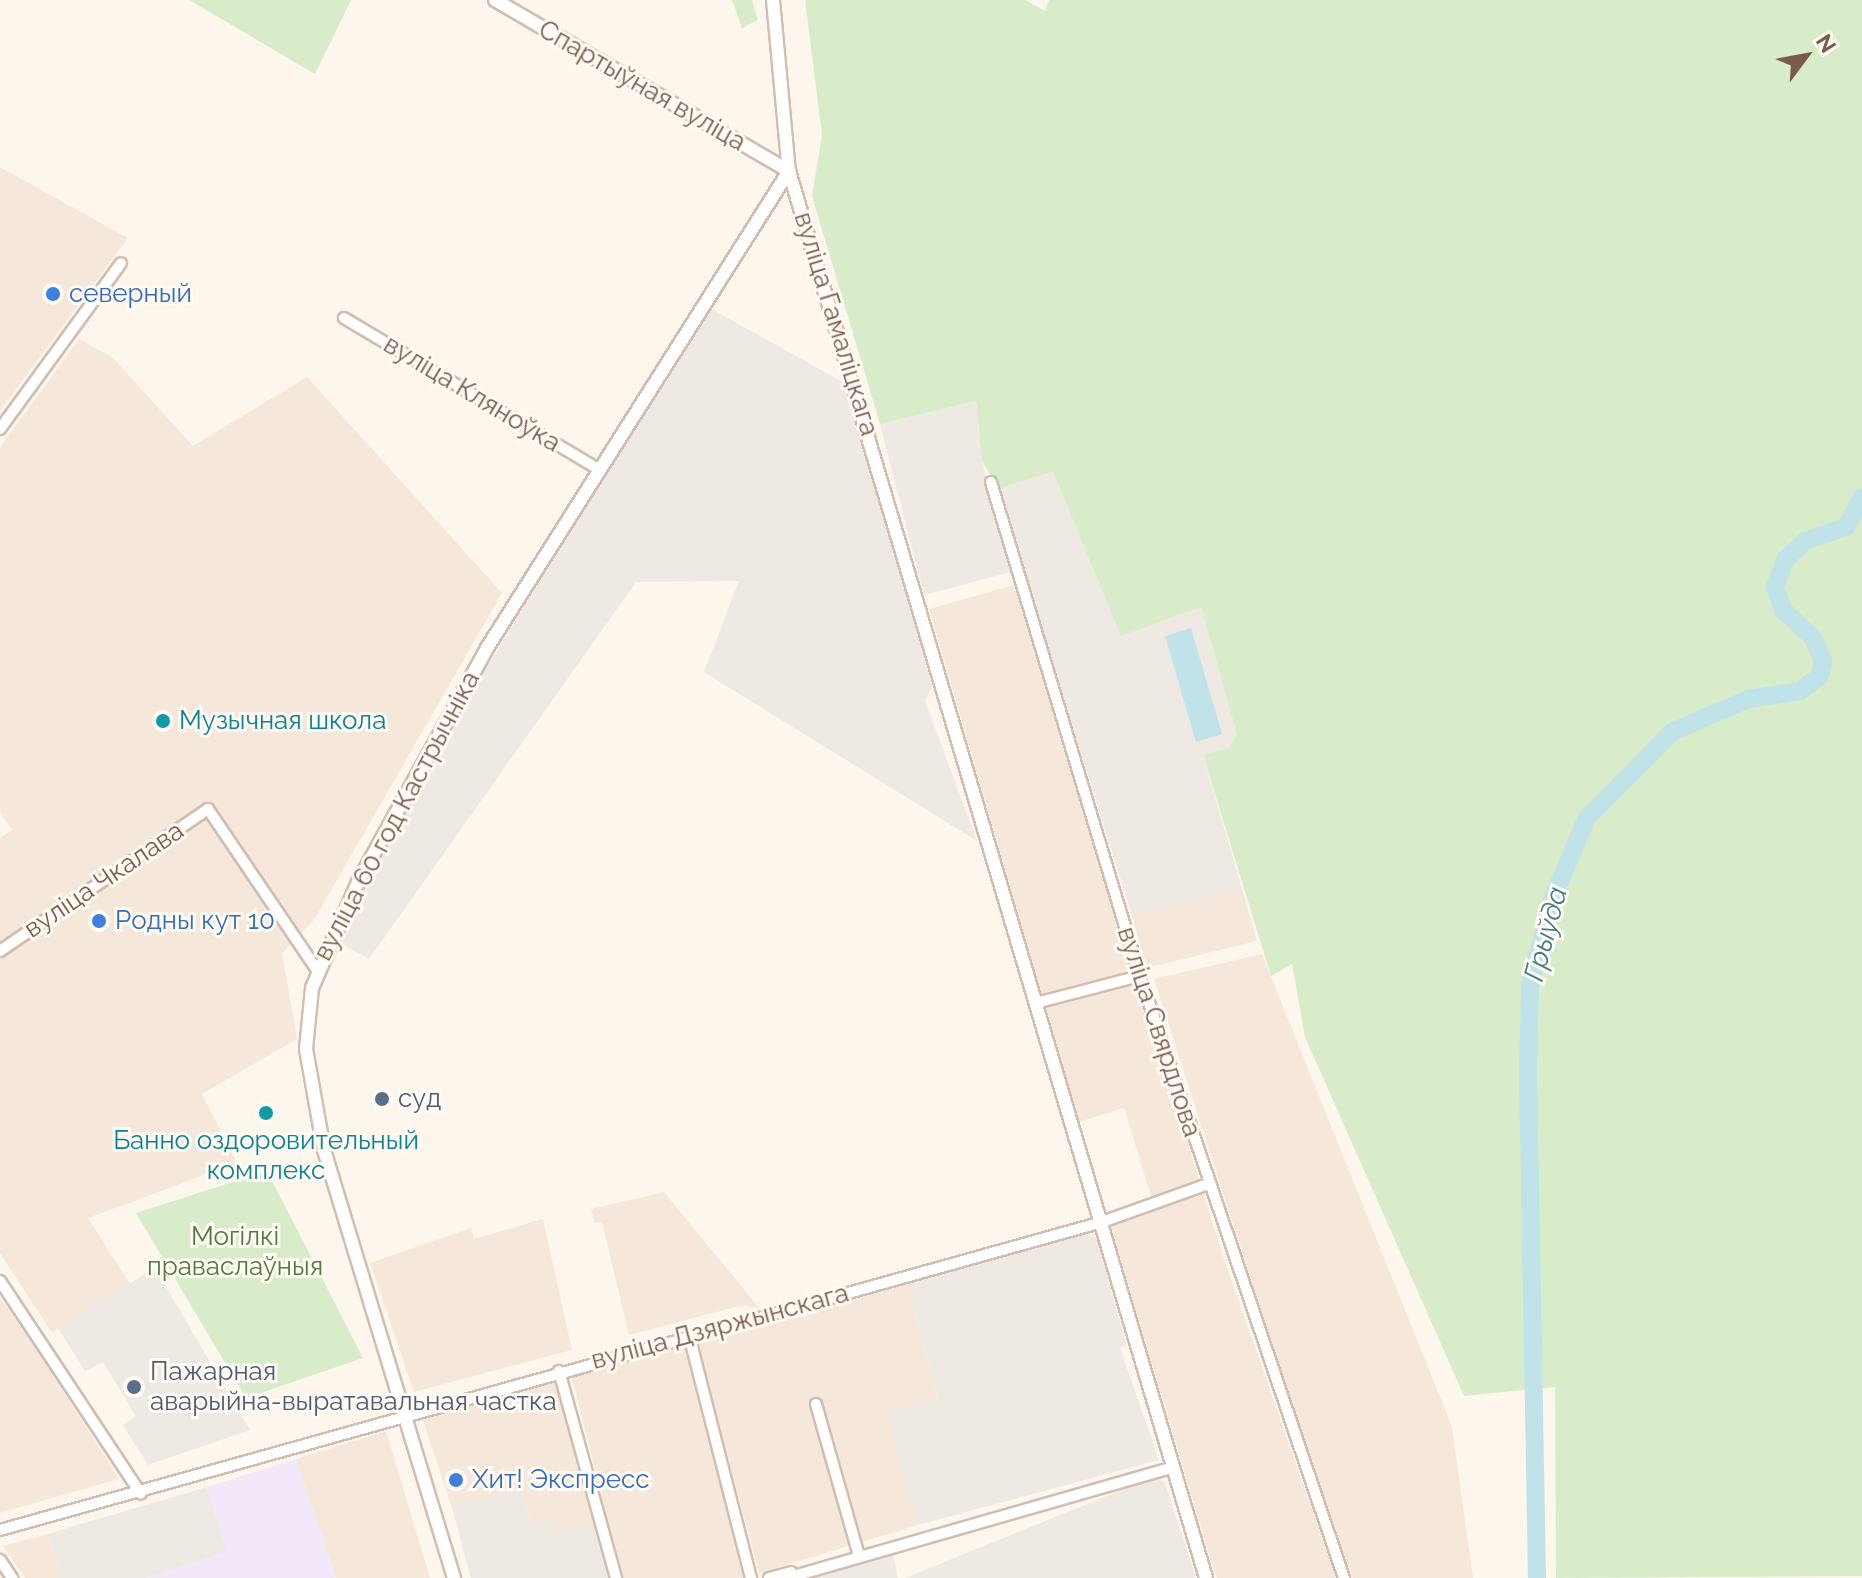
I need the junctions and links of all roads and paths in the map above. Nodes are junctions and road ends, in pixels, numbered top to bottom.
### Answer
1 (495, 0) edge
2 (773, 0) edge
3 (789, 171) junction
4 (121, 263) dead end
5 (344, 318) dead end
6 (0, 429) edge
7 (600, 470) junction
8 (991, 482) dead end
9 (0, 951) edge
10 (317, 970) junction
11 (1140, 976) junction
12 (1036, 1003) junction
13 (1208, 1184) junction
14 (1099, 1223) junction
15 (0, 1281) edge
16 (689, 1335) junction
17 (559, 1371) junction
18 (816, 1404) dead end
19 (404, 1415) junction
20 (1171, 1468) junction
21 (141, 1494) junction
22 (0, 1530) edge
23 (858, 1552) junction
24 (0, 1560) edge
25 (789, 1575) edge
26 (12, 1578) edge
27 (454, 1578) edge
28 (616, 1578) edge
29 (751, 1578) edge
30 (769, 1578) edge
31 (1206, 1578) edge
32 (1344, 1578) edge

1 - 3 street, Спартыўная вуліца
2 - 3 street, вуліца Гамаліцкага
3 - 7 street, вуліца 60 год Кастрычніка
3 - 12 street, вуліца Гамаліцкага
4 - 6 street
5 - 7 street, вуліца Кляноўка
7 - 10 street, вуліца 60 год Кастрычніка
8 - 11 street, вуліца Свярдлова
9 - 10 street, вуліца Чкалава
10 - 19 street, вуліца 60 год Кастрычніка
11 - 12 street
11 - 13 street, вуліца Свярдлова
12 - 14 street
13 - 14 street, вуліца Дзяржынскага
13 - 32 street, вуліца Свярдлова
14 - 16 street, вуліца Дзяржынскага
14 - 20 street
15 - 21 street
16 - 17 street, вуліца Дзяржынскага
16 - 29 street
17 - 19 street, вуліца Дзяржынскага
17 - 28 street
18 - 23 street
19 - 21 street, вуліца Дзяржынскага
19 - 27 street, вуліца 60 год Кастрычніка
20 - 23 street
20 - 31 street
21 - 22 street, вуліца Дзяржынскага
23 - 25 street
24 - 26 street
25 - 30 street

